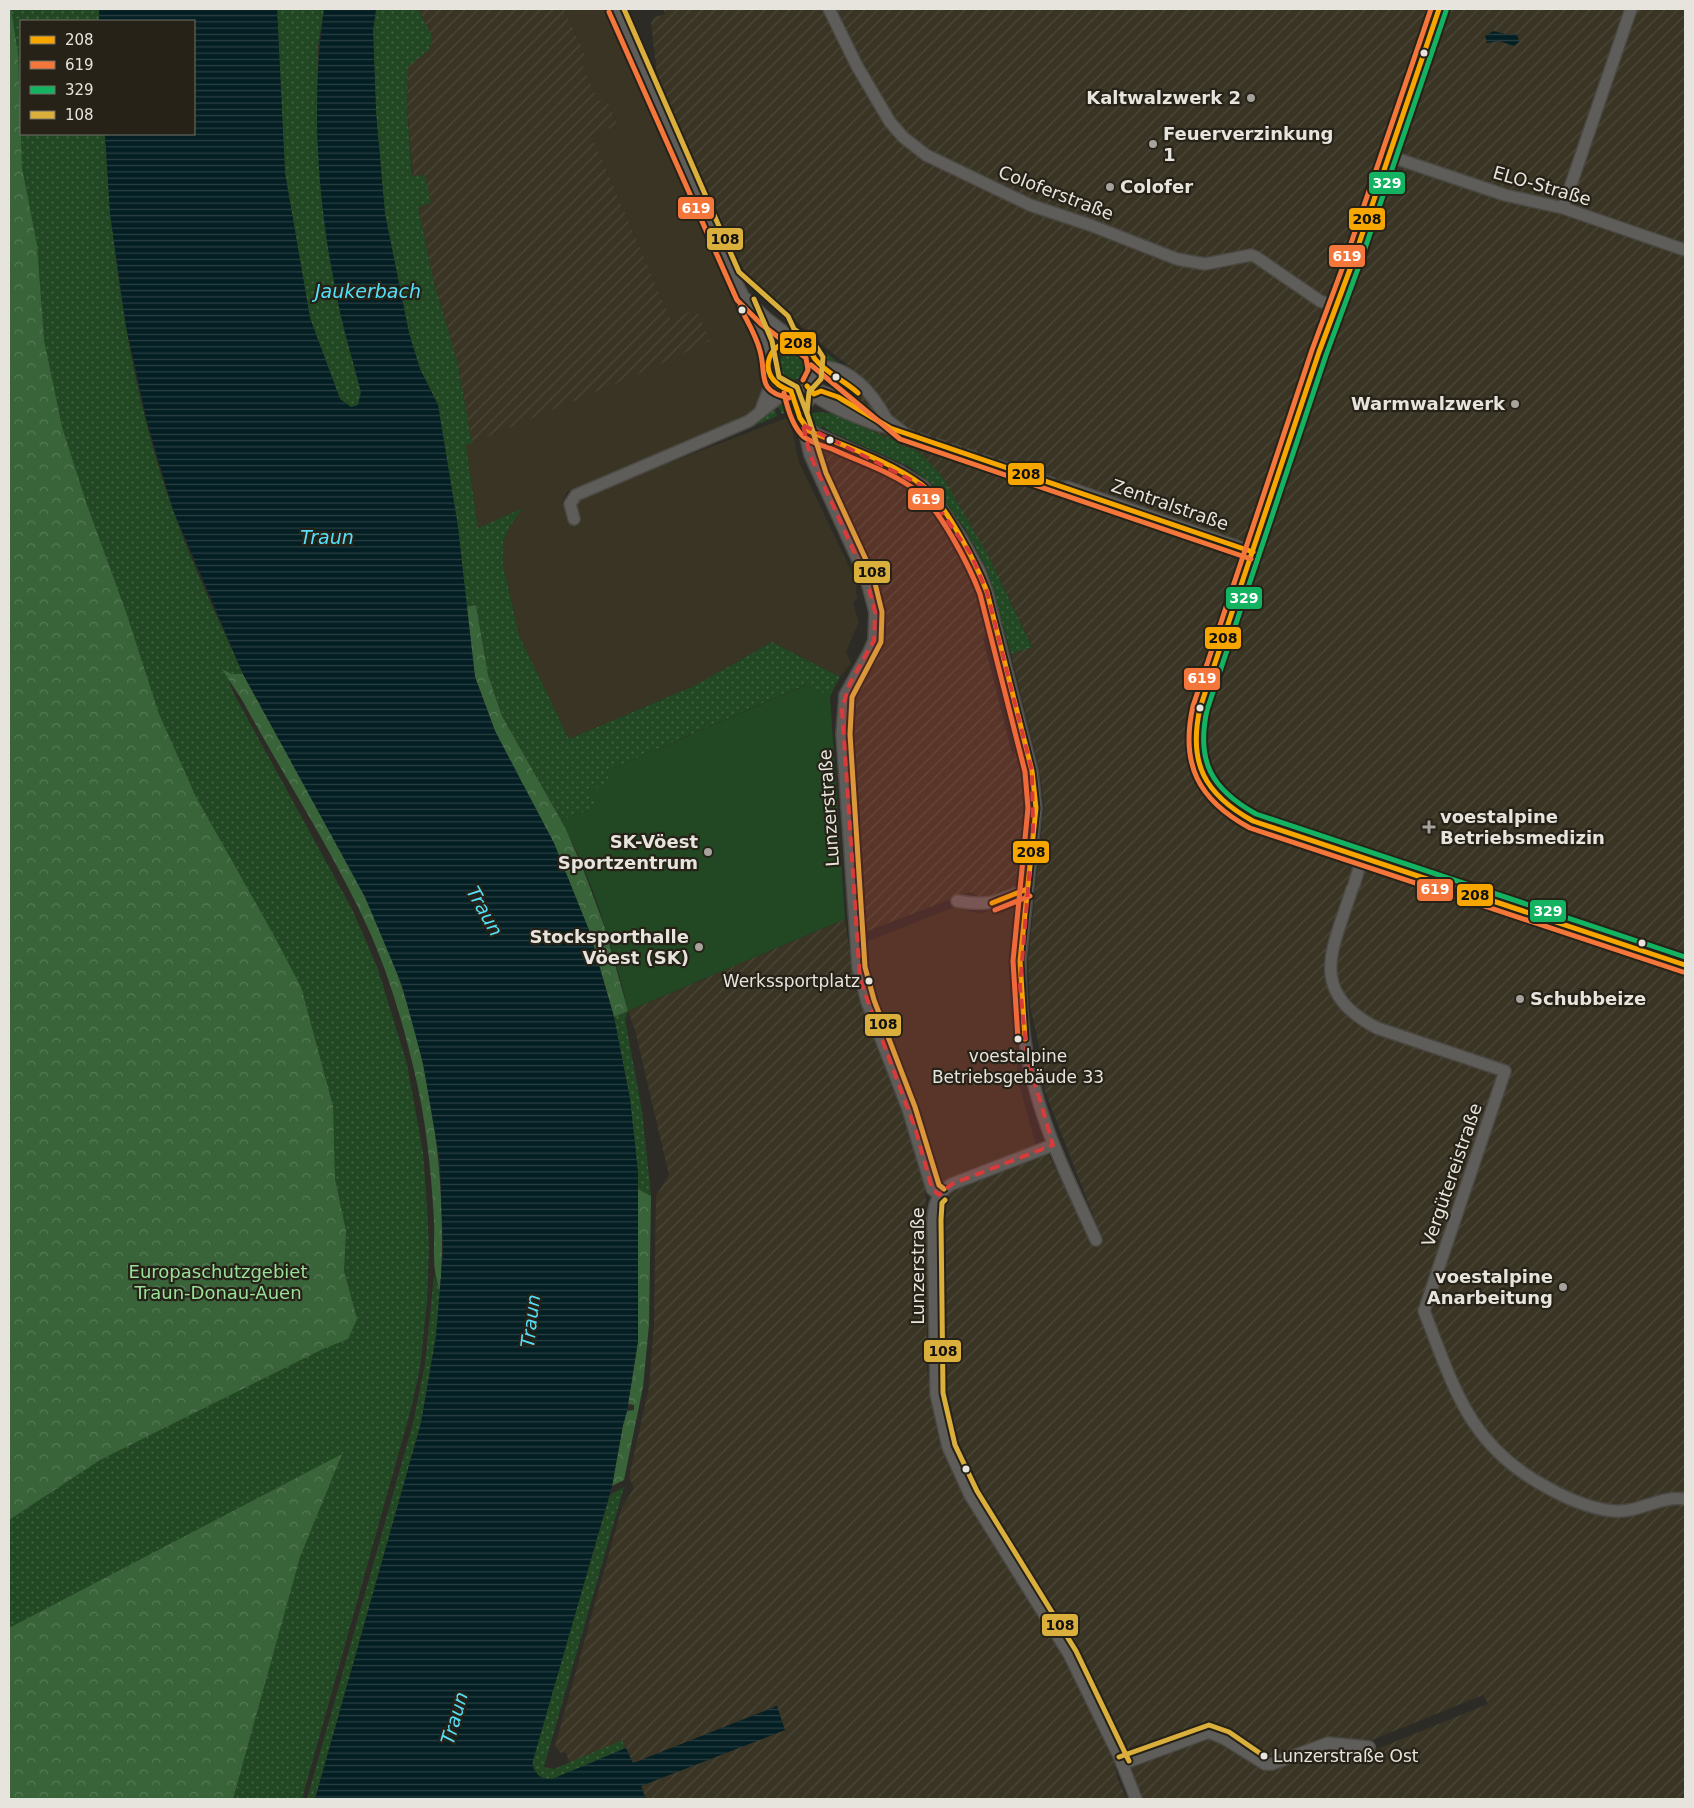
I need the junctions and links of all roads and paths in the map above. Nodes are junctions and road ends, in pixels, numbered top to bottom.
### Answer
1 (616, 9) edge
2 (829, 9) edge
3 (1440, 9) edge
4 (1631, 9) edge
5 (1432, 31) dead end
6 (1428, 42) dead end
7 (1389, 156) junction
8 (1563, 208) junction
9 (1685, 250) edge
10 (744, 297) junction
11 (1336, 307) junction
12 (799, 343) junction
13 (816, 359) junction
14 (768, 360) junction
15 (827, 367) junction
16 (772, 381) junction
17 (796, 392) junction
18 (797, 409) junction
19 (760, 412) junction
20 (889, 424) junction
21 (803, 425) junction
22 (1067, 487) tunnel mouth
23 (574, 519) dead end
24 (1253, 552) junction
25 (1362, 858) junction
26 (1027, 889) junction
27 (958, 901) dead end
28 (1685, 965) edge
29 (1053, 1145) junction
30 (939, 1194) junction
31 (1096, 1240) dead end
32 (1685, 1499) edge
33 (1369, 1747) dead end
34 (1122, 1764) junction
35 (1136, 1799) edge

1 - 10 street
2 - 11 street, Coloferstraße
3 - 5 street
4 - 8 street
6 - 7 street
7 - 8 street, ELO-Straße
7 - 11 street
8 - 9 street, ELO-Straße
10 - 12 street
10 - 14 street
11 - 24 street
12 - 13 street
12 - 14 street
13 - 15 street
13 - 17 street, Lunzerstraße
14 - 16 street
15 - 20 street
15 - 20 street
16 - 17 street
16 - 19 street
17 - 18 street, Lunzerstraße
17 - 18 street
17 - 19 street
17 - 20 street
17 - 20 street
18 - 21 street, Lunzerstraße
19 - 23 street
21 - 26 street
21 - 30 street, Lunzerstraße
22 - 24 street, Zentralstraße
24 - 25 street
25 - 28 street
25 - 32 street, Vergütereistraße
26 - 27 street
26 - 29 street
29 - 30 street, Lunzerstraße
29 - 31 street
30 - 34 street, Lunzerstraße
33 - 34 street
34 - 35 street, Lunzerstraße

